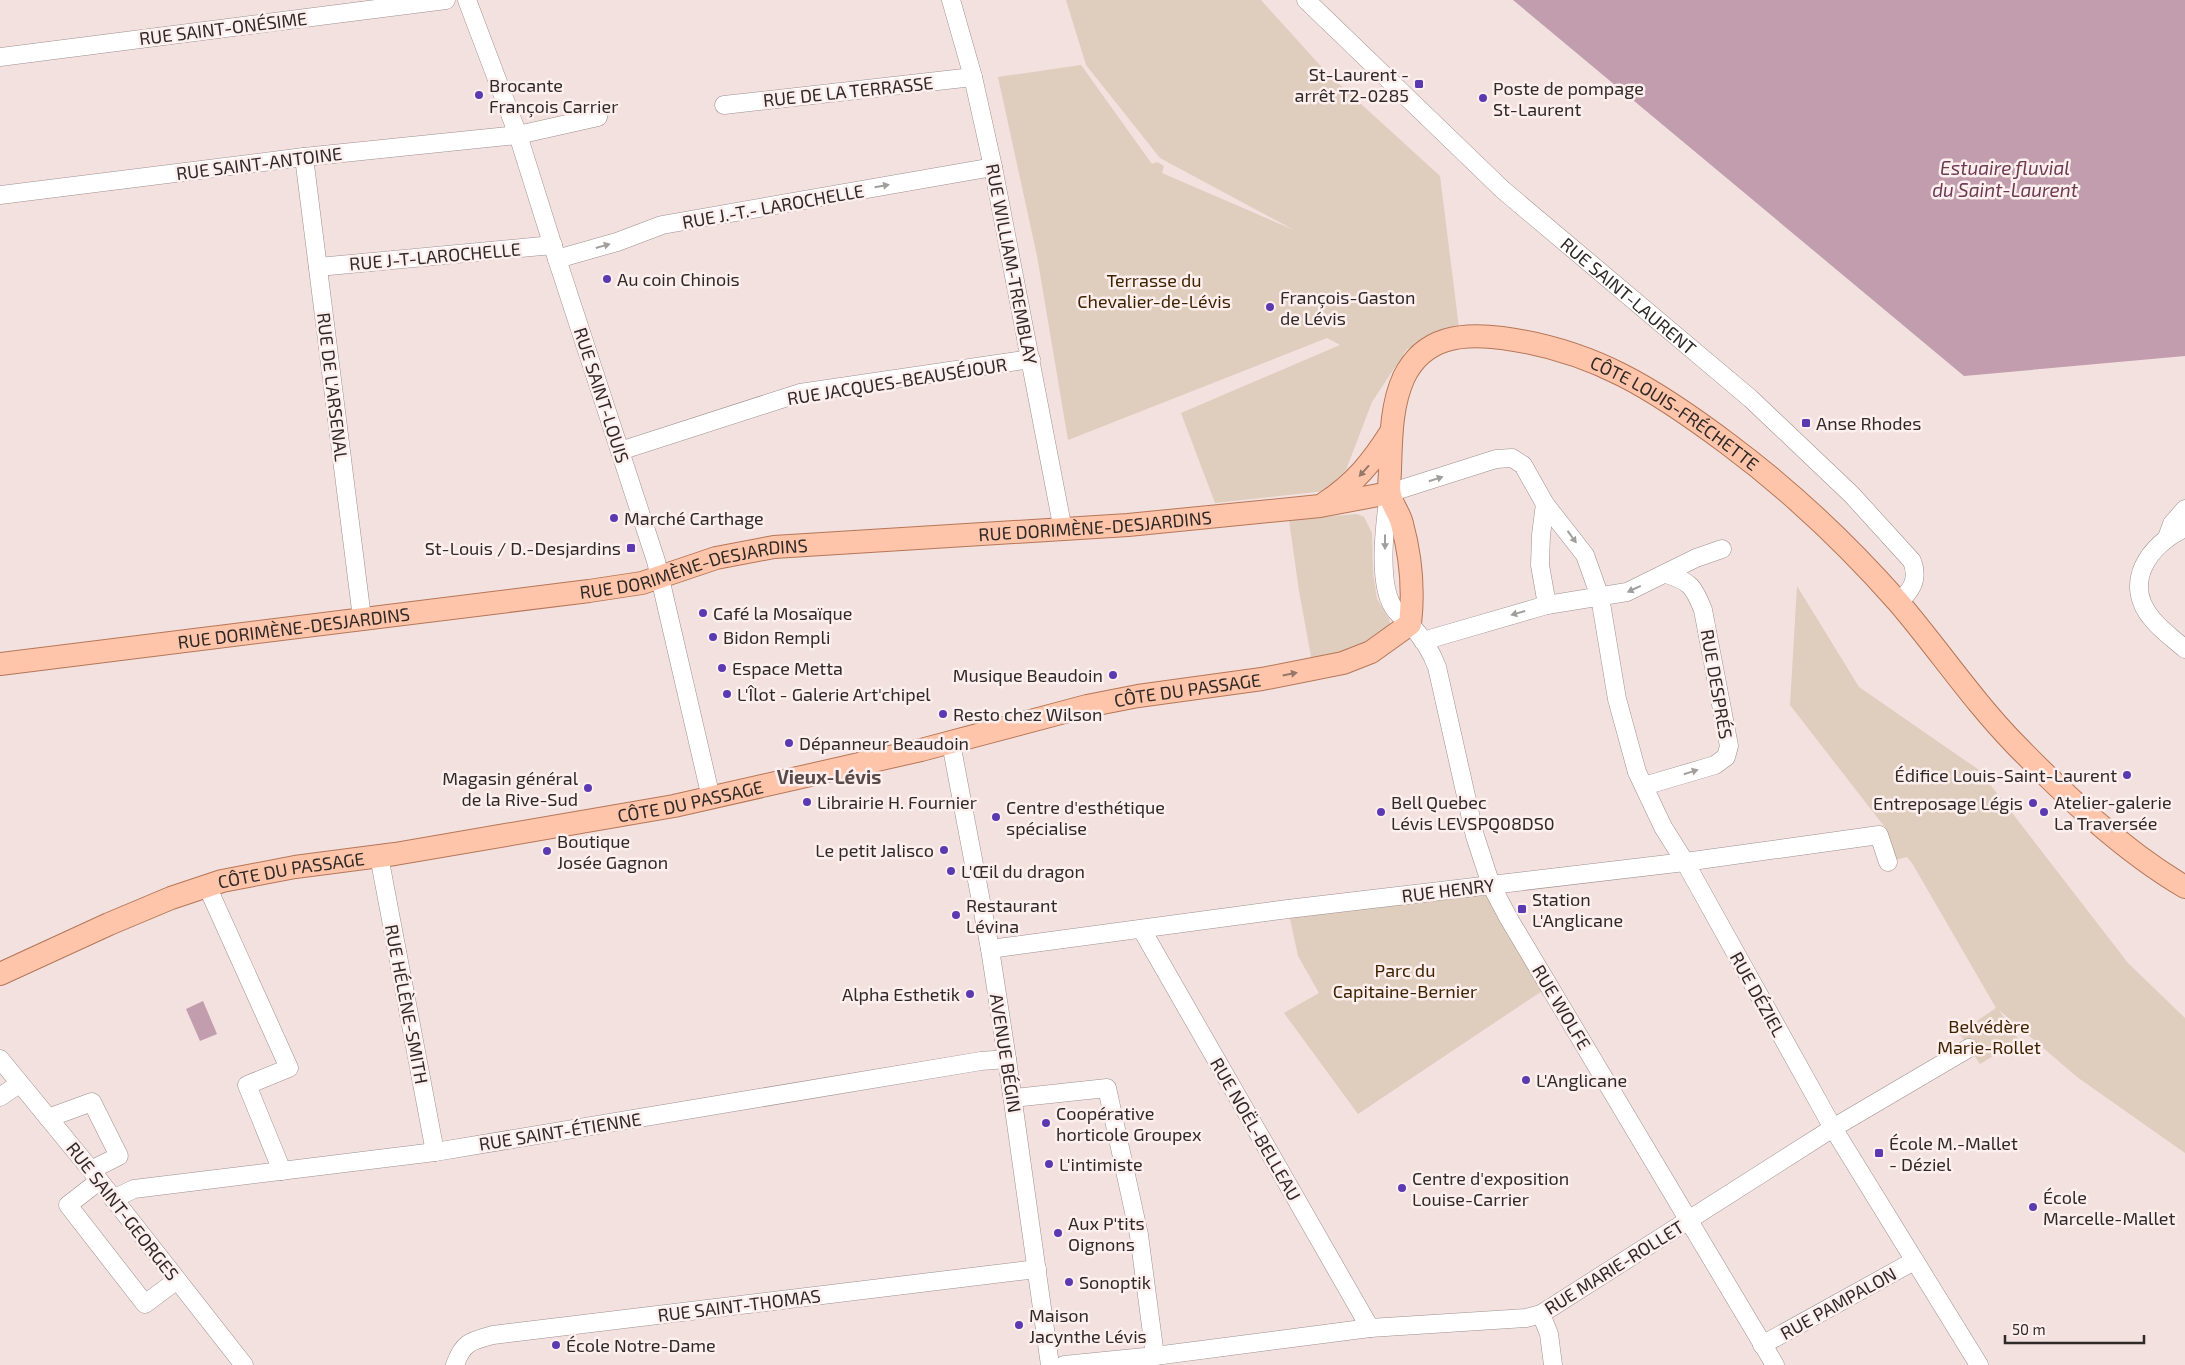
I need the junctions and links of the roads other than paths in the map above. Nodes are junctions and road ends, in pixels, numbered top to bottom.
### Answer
1 (446, 0) edge
2 (467, 0) edge
3 (950, 0) edge
4 (1306, 0) edge
5 (0, 57) edge
6 (973, 77) junction
7 (724, 105) dead end
8 (598, 118) dead end
9 (518, 135) junction
10 (304, 156) junction
11 (993, 167) junction
12 (0, 194) edge
13 (555, 252) junction
14 (318, 267) junction
15 (1030, 359) junction
16 (1392, 431) junction
17 (620, 451) junction
18 (1389, 493) junction
19 (1545, 504) junction
20 (1320, 506) junction
21 (2185, 509) edge
22 (2185, 528) edge
23 (1063, 530) junction
24 (2168, 535) junction
25 (1722, 549) dead end
26 (1666, 574) junction
27 (660, 577) junction
28 (1600, 597) junction
29 (1898, 602) junction
30 (1547, 605) junction
31 (362, 618) junction
32 (1417, 633) junction
33 (2185, 649) edge
34 (0, 664) edge
35 (951, 743) junction
36 (1644, 786) junction
37 (711, 798) junction
38 (379, 856) junction
39 (1685, 862) junction
40 (1888, 862) dead end
41 (1491, 885) junction
42 (207, 886) junction
43 (2185, 887) edge
44 (1142, 930) junction
45 (990, 949) junction
46 (0, 974) edge
47 (1969, 1048) dead end
48 (0, 1059) edge
49 (1008, 1059) junction
50 (19, 1084) junction
51 (0, 1097) edge
52 (1013, 1098) junction
53 (48, 1118) junction
54 (1833, 1128) junction
55 (435, 1152) junction
56 (282, 1171) junction
57 (95, 1176) junction
58 (113, 1199) junction
59 (1690, 1220) junction
60 (1914, 1261) junction
61 (1037, 1269) junction
62 (177, 1280) junction
63 (1541, 1314) junction
64 (1370, 1328) junction
65 (1762, 1345) junction
66 (1155, 1356) junction
67 (244, 1365) edge
68 (455, 1365) edge
69 (1050, 1365) edge
70 (1064, 1365) edge
71 (1553, 1365) edge
72 (1775, 1365) edge
73 (1979, 1365) edge

1 - 5 street, RUE SAINT-ONÉSIME
2 - 9 street, RUE SAINT-LOUIS
3 - 6 street, RUE WILLIAM-TREMBLAY
4 - 29 street, RUE SAINT-LAURENT
6 - 7 street, RUE DE LA TERRASSE
6 - 11 street, RUE WILLIAM-TREMBLAY
8 - 9 street, RUE SAINT-ANTOINE
9 - 10 street, RUE SAINT-ANTOINE
9 - 13 street, RUE SAINT-LOUIS
10 - 12 street, RUE SAINT-ANTOINE
10 - 14 street, RUE DE L'ARSENAL
13 -> 11 street, RUE J.-T.- LAROCHELLE
11 - 15 street, RUE WILLIAM-TREMBLAY
13 - 14 street, RUE J-T-LAROCHELLE
13 - 17 street, RUE SAINT-LOUIS
14 - 31 street, RUE DE L'ARSENAL
15 - 17 street, RUE JACQUES-BEAUSÉJOUR
15 - 23 street, RUE WILLIAM-TREMBLAY
16 - 18 main road, CÔTE LOUIS-FRÉCHETTE
16 -> 20 main road
16 - 29 main road, CÔTE LOUIS-FRÉCHETTE
17 - 27 street, RUE SAINT-LOUIS
18 -> 19 street, RUE DÉZIEL
18 - 20 main road, RUE DORIMÈNE-DESJARDINS
18 - 32 main road, CÔTE LOUIS-FRÉCHETTE
19 -> 28 street, RUE DÉZIEL
19 - 30 street
20 - 23 main road, RUE DORIMÈNE-DESJARDINS
21 - 24 street
22 - 24 street
23 - 27 main road, RUE DORIMÈNE-DESJARDINS
24 - 33 street
25 - 26 street, CÔTE DU PASSAGE
26 -> 28 street, CÔTE DU PASSAGE
36 -> 26 street, RUE DESPRÉS
27 - 31 main road, RUE DORIMÈNE-DESJARDINS
27 - 37 street, RUE SAINT-LOUIS
28 - 30 street, CÔTE DU PASSAGE
28 - 36 street, RUE DÉZIEL
29 - 43 main road, CÔTE LOUIS-FRÉCHETTE
30 -> 32 street, CÔTE DU PASSAGE
31 - 34 main road, RUE DORIMÈNE-DESJARDINS
35 -> 32 main road, CÔTE DU PASSAGE
32 - 41 street, RUE WOLFE
35 - 37 main road, CÔTE DU PASSAGE
35 - 45 street, AVENUE BÉGIN
36 - 39 street, RUE DÉZIEL
37 - 38 main road, CÔTE DU PASSAGE
38 - 42 main road, CÔTE DU PASSAGE
38 - 55 street, RUE HÉLÈNE-SMITH
39 - 40 street, RUE HENRY
39 - 41 street, RUE HENRY
39 - 54 street, RUE DÉZIEL
41 - 44 street, RUE HENRY
41 - 59 street, RUE WOLFE
42 - 46 main road, CÔTE DU PASSAGE
42 - 56 street
44 - 45 street, RUE HENRY
44 - 64 street, RUE NOËL-BELLEAU
45 - 49 street, AVENUE BÉGIN
47 - 54 street, RUE MARIE-ROLLET
48 - 50 street, RUE SAINT-GEORGES
49 - 52 street, AVENUE BÉGIN
49 - 55 street, RUE SAINT-ÉTIENNE
50 - 51 street
50 - 53 street, RUE SAINT-GEORGES
52 - 61 street, AVENUE BÉGIN
52 - 66 street
53 - 57 street, RUE SAINT-GEORGES
53 - 57 street
54 - 59 street, RUE MARIE-ROLLET
54 - 60 street, RUE DÉZIEL
55 - 56 street, RUE SAINT-ÉTIENNE
56 - 58 street, RUE SAINT-ÉTIENNE
57 - 58 street, RUE SAINT-GEORGES
57 - 62 street
58 - 62 street, RUE SAINT-GEORGES
59 - 63 street, RUE MARIE-ROLLET
59 - 65 street, RUE WOLFE
60 - 65 street, RUE PAMPALON
60 - 73 street, RUE DÉZIEL
61 - 68 street, RUE SAINT-THOMAS
61 - 69 street, AVENUE BÉGIN
62 - 67 street, RUE SAINT-GEORGES
63 - 64 street, RUE MARIE-ROLLET
63 - 71 street
64 - 66 street, RUE MARIE-ROLLET
65 - 72 street, RUE WOLFE
66 - 70 street, RUE MARIE-ROLLET

